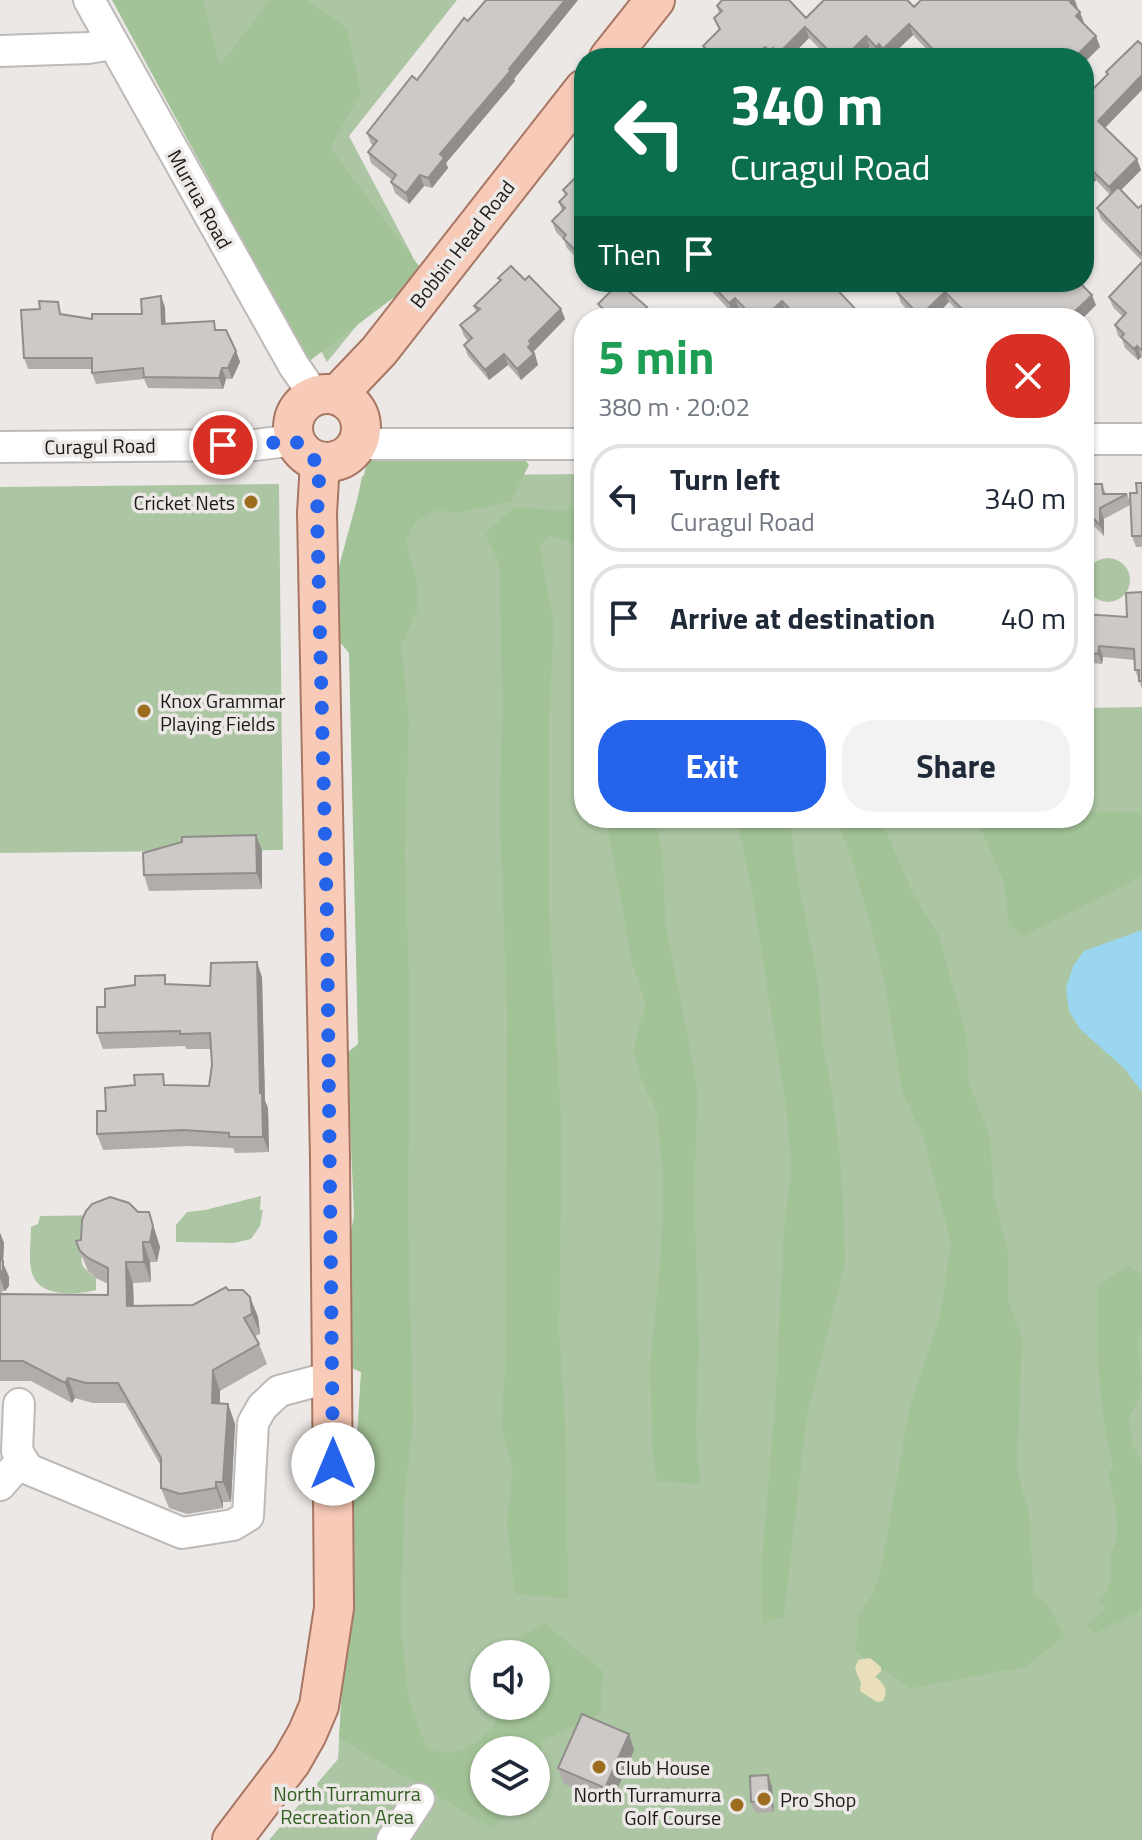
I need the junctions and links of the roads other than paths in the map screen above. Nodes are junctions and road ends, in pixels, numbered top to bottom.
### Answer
1 (89, 0) edge
2 (655, 0) edge
3 (113, 44) junction
4 (617, 48) edge
5 (0, 51) edge
6 (574, 102) edge
7 (326, 396) junction
8 (1094, 439) edge
9 (1142, 439) edge
10 (358, 444) junction
11 (574, 444) edge
12 (0, 447) edge
13 (308, 451) junction
14 (332, 1377) junction
15 (19, 1404) dead end
16 (22, 1460) junction
17 (0, 1485) edge
18 (419, 1799) dead end
19 (232, 1840) edge
20 (392, 1840) edge

1 - 3 street, Murrua Road
2 - 4 main road
3 - 5 street
3 - 7 street, Murrua Road
6 - 7 main road, Bobbin Head Road
7 - 10 main road
7 - 13 main road
8 - 9 street
10 - 11 street
10 - 13 main road
12 - 13 street, Curagul Road
13 - 14 main road
14 - 16 street
14 - 19 main road
15 - 16 street
16 - 17 street
18 - 20 street

